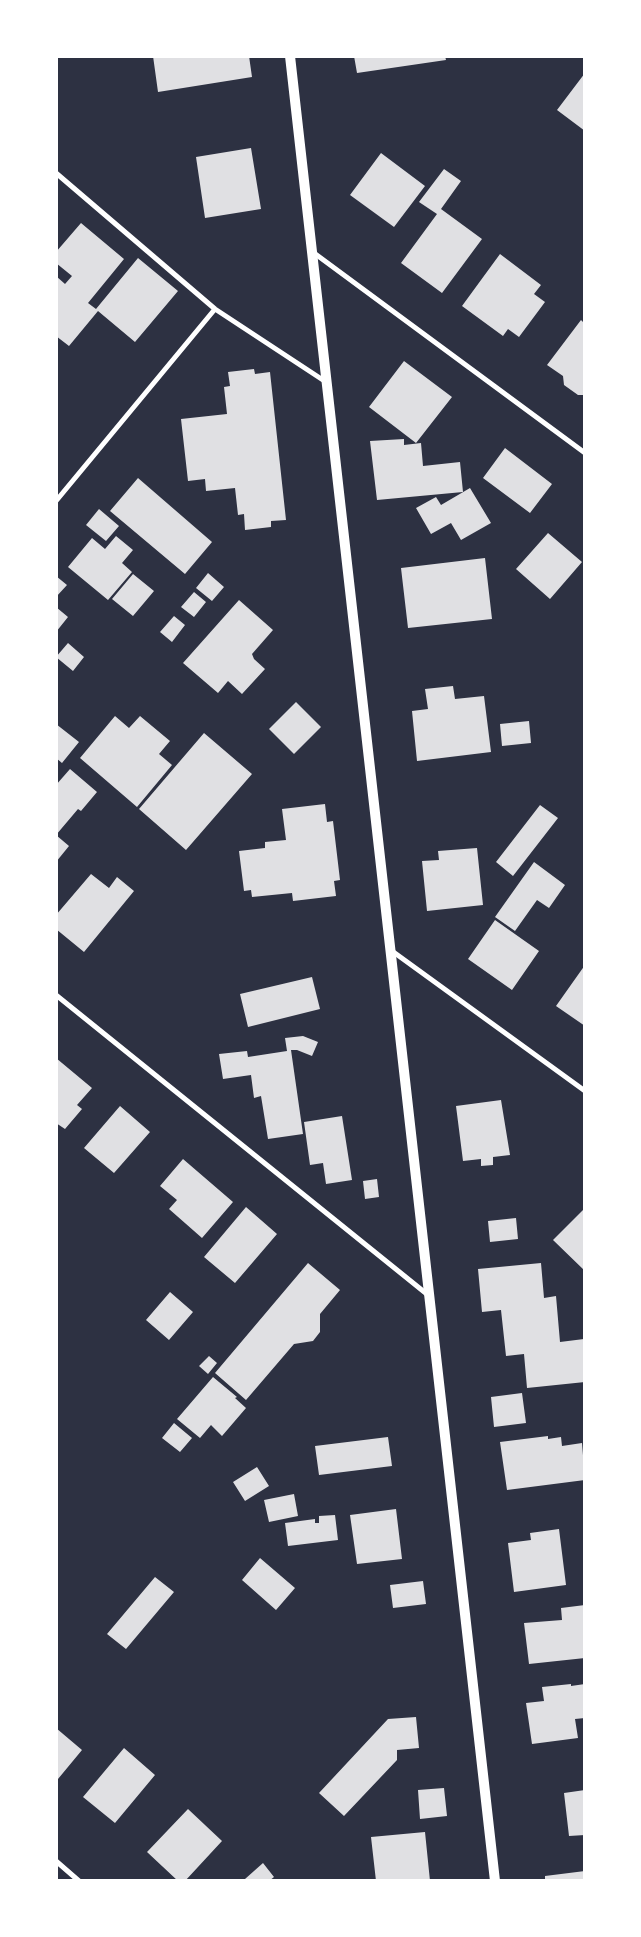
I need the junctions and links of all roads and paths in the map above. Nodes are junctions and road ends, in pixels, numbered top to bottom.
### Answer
1 (290, 56) edge
2 (56, 174) edge
3 (311, 252) junction
4 (216, 309) junction
5 (326, 382) junction
6 (585, 453) edge
7 (56, 500) edge
8 (390, 949) junction
9 (56, 995) edge
10 (585, 1091) edge
11 (428, 1295) junction
12 (56, 1861) edge
13 (79, 1881) edge
14 (494, 1881) edge

1 - 3 main road
2 - 4 street
3 - 5 main road
3 - 6 street
4 - 5 street
4 - 7 street
5 - 8 main road
8 - 10 street
8 - 11 main road
9 - 11 street
11 - 14 main road
12 - 13 street

